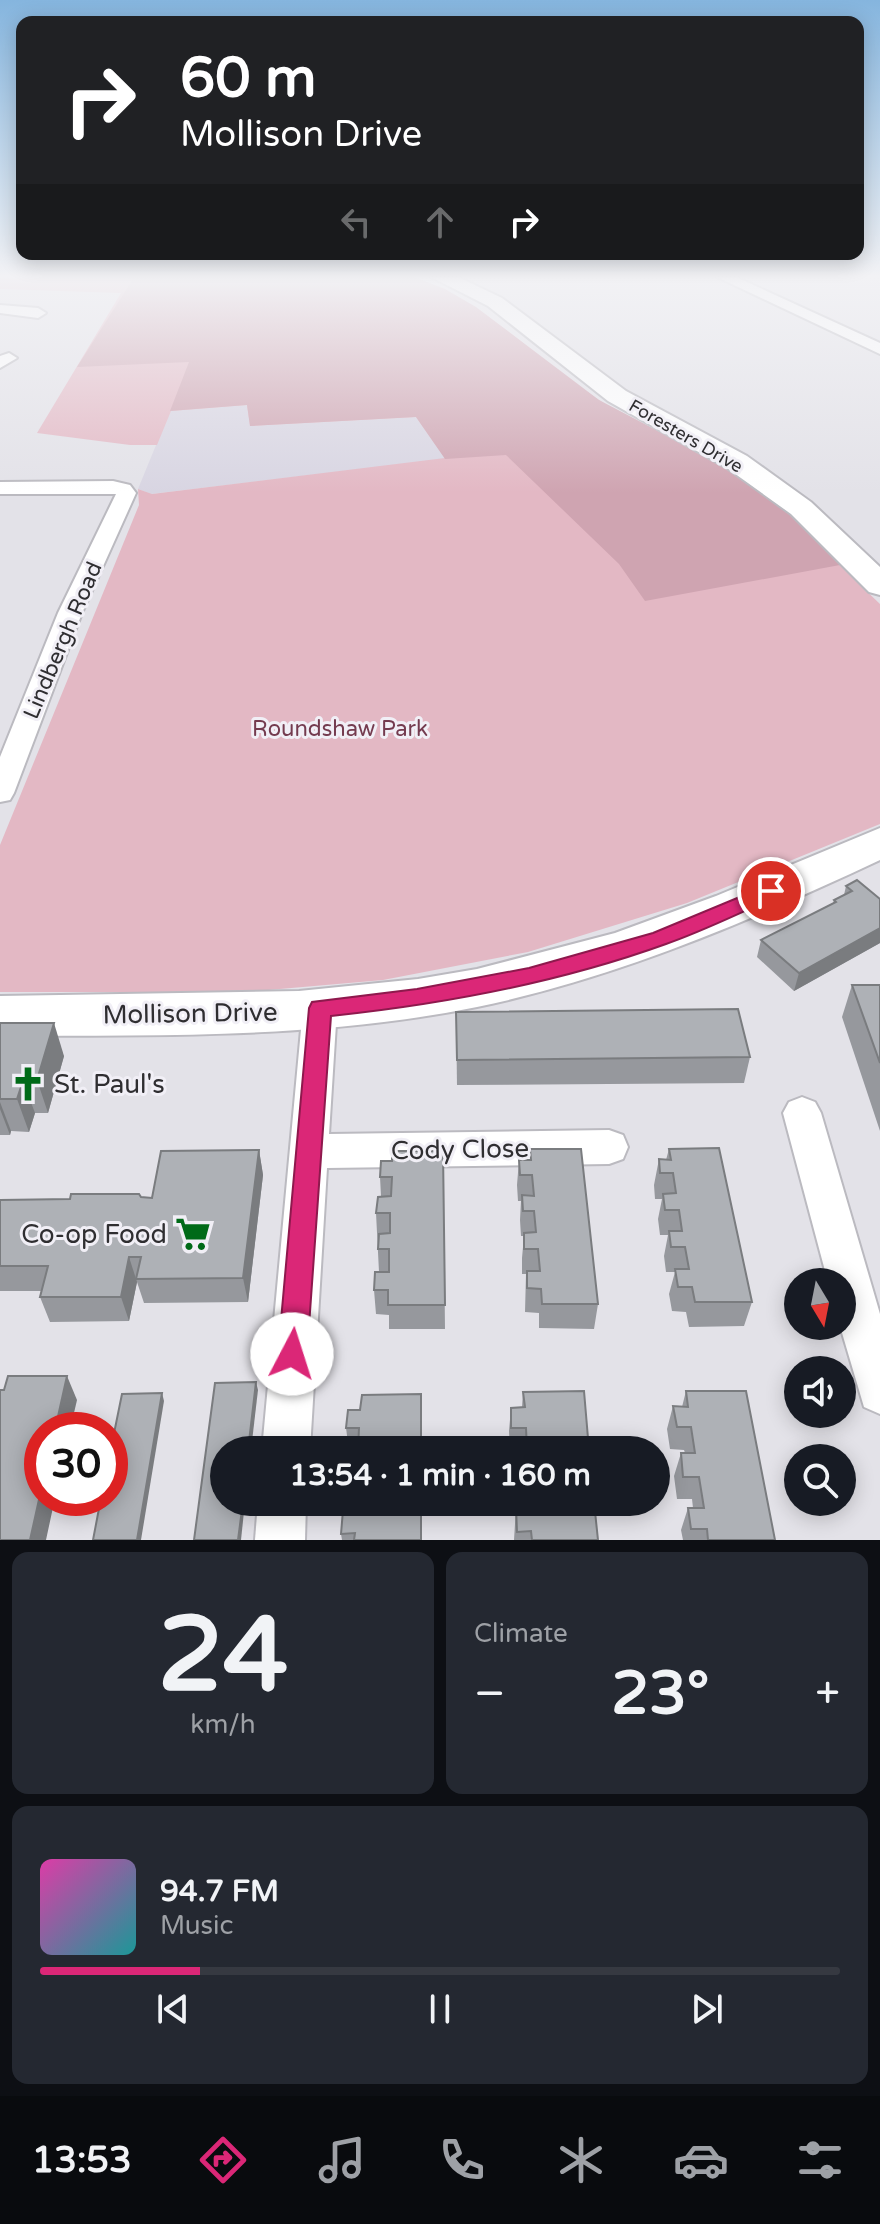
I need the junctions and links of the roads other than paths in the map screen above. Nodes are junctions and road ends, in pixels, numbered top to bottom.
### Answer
1 (556, 349) edge
2 (0, 488) edge
3 (878, 580) edge
4 (0, 793) edge
5 (880, 843) edge
6 (320, 1008) junction
7 (0, 1016) edge
8 (802, 1113) dead end
9 (609, 1147) dead end
10 (310, 1151) junction
11 (880, 1391) edge
12 (287, 1436) edge
13 (281, 1516) edge
14 (280, 1540) edge

1 - 3 main road, Foresters Drive
2 - 4 street, Lindbergh Road
5 - 6 main road, Mollison Drive
6 - 7 main road, Mollison Drive
6 - 10 street
8 - 11 street
9 - 10 street, Cody Close
10 - 12 street
13 - 14 street

